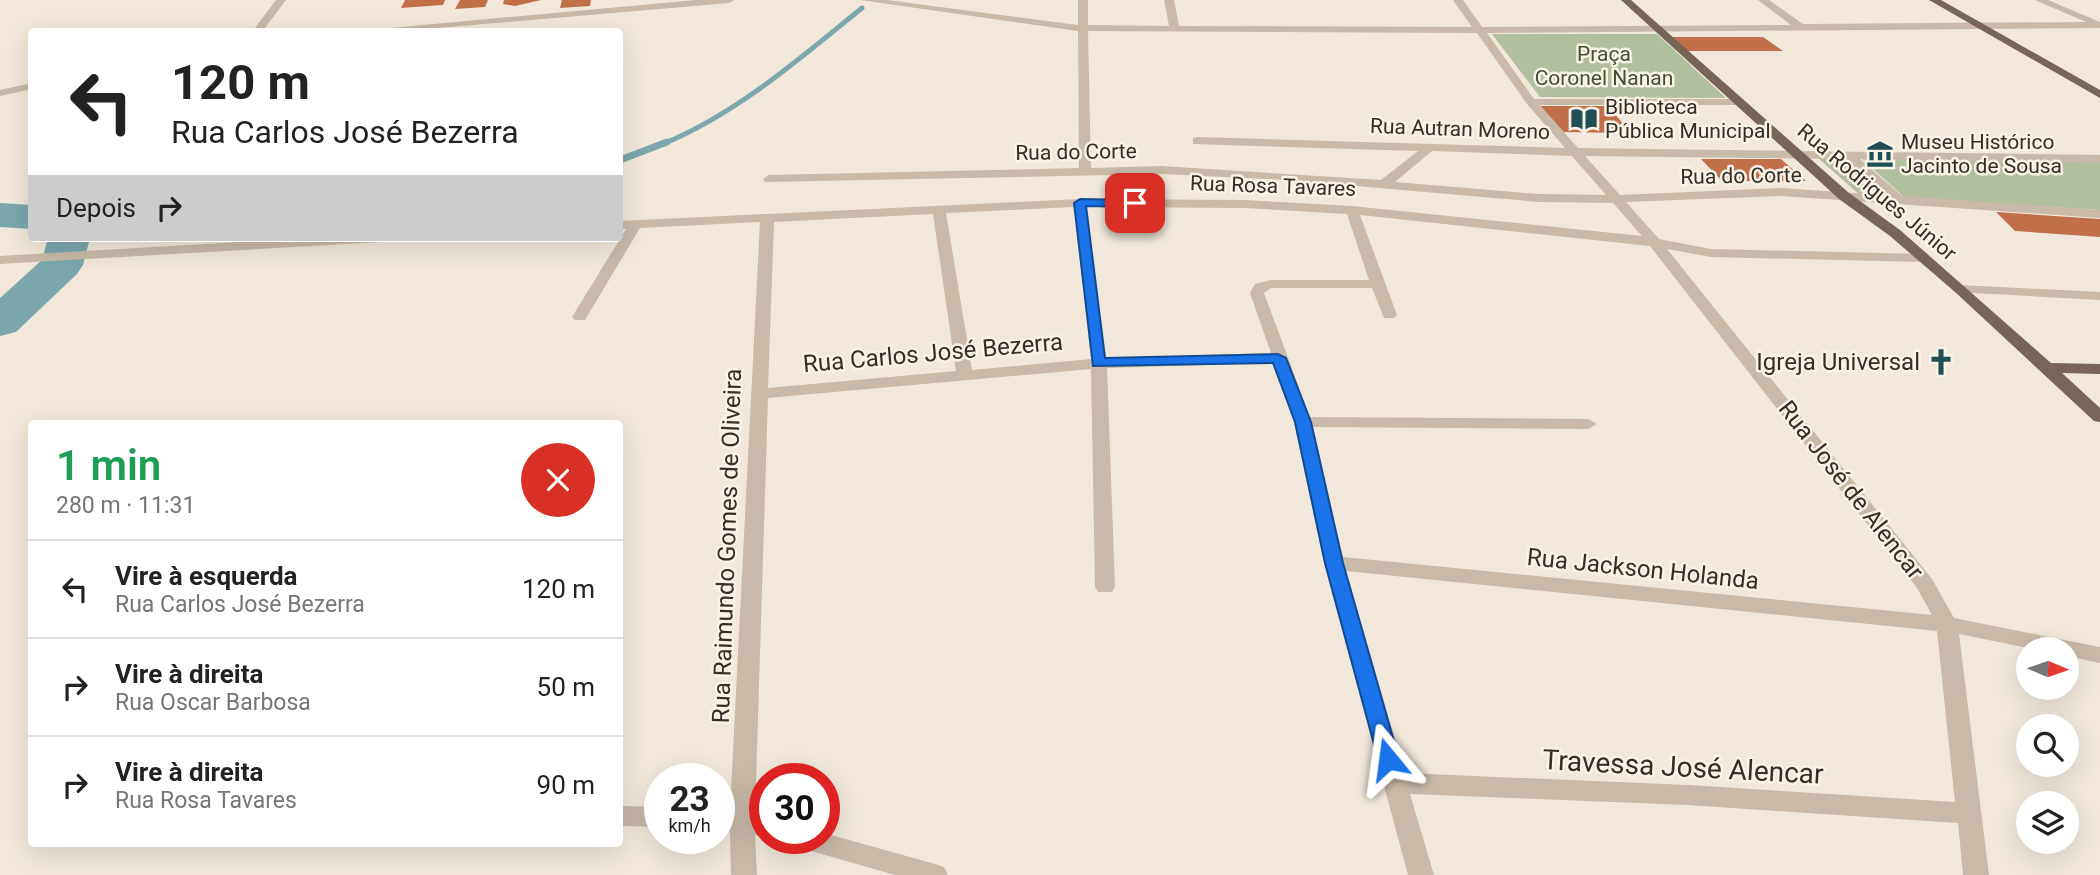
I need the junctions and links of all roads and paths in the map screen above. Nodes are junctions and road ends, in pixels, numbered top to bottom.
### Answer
1 (281, 0) edge
2 (729, 0) edge
3 (865, 0) edge
4 (1083, 0) edge
5 (1169, 0) edge
6 (1458, 0) edge
7 (1626, 0) edge
8 (1763, 0) edge
9 (1934, 0) edge
10 (2040, 0) edge
11 (893, 2) edge
12 (2100, 24) edge
13 (1979, 26) junction
14 (1802, 27) junction
15 (260, 28) edge
16 (399, 28) edge
17 (1081, 29) junction
18 (1175, 30) junction
19 (1481, 30) junction
20 (1658, 30) junction
21 (28, 87) edge
22 (0, 93) edge
23 (2100, 95) edge
24 (1531, 102) junction
25 (1740, 102) junction
26 (1197, 141) dead end
27 (1429, 148) junction
28 (1573, 152) junction
29 (1797, 154) junction
30 (1848, 155) junction
31 (2100, 159) edge
32 (1085, 170) junction
33 (769, 179) dead end
34 (1383, 185) junction
35 (1844, 196) junction
36 (1614, 199) junction
37 (1898, 200) junction
38 (1080, 203) junction
39 (939, 209) junction
40 (1352, 210) junction
41 (2100, 214) edge
42 (767, 218) junction
43 (623, 225) edge
44 (635, 225) junction
45 (301, 242) edge
46 (1654, 243) junction
47 (1923, 258) junction
48 (4, 259) edge
49 (1377, 284) junction
50 (1960, 289) junction
51 (2100, 296) edge
52 (1389, 315) dead end
53 (580, 317) dead end
54 (1278, 358) junction
55 (1098, 363) junction
56 (2048, 368) junction
57 (2100, 369) edge
58 (965, 373) junction
59 (760, 394) junction
60 (2100, 417) edge
61 (1303, 422) junction
62 (1588, 424) dead end
63 (1334, 563) junction
64 (1105, 587) dead end
65 (1947, 624) junction
66 (2100, 655) edge
67 (1395, 783) junction
68 (1968, 813) junction
69 (623, 816) edge
70 (644, 817) edge
71 (742, 823) edge
72 (840, 848) edge
73 (744, 875) edge
74 (935, 875) edge
75 (1421, 875) edge
76 (1976, 875) edge

1 - 15 street
2 - 16 street
3 - 11 street
4 - 17 street
5 - 18 street
6 - 19 street, Rua José de Alencar
7 - 20 main road, Rua Rodrigues Júnior
8 - 14 street
9 - 13 main road
10 - 12 street
11 - 17 street
12 - 13 street
13 - 14 street
13 - 23 main road
14 - 20 street
17 - 18 street
17 - 32 street
18 - 19 street
19 - 20 street
19 - 24 street, Rua José de Alencar
20 - 25 main road, Rua Rodrigues Júnior
21 - 22 street
24 - 25 street
24 - 28 street, Rua José de Alencar
25 - 29 main road, Rua Rodrigues Júnior
26 - 27 street, Rua Autran Moreno
27 - 28 street, Rua Autran Moreno
27 - 34 street
28 - 29 street, Rua Autran Moreno
28 - 36 street, Rua José de Alencar
29 - 30 street, Rua Autran Moreno
29 - 35 main road, Rua Rodrigues Júnior
30 - 31 street, Rua Autran Moreno
30 - 37 street
32 - 33 street, Rua do Corte
32 - 34 street, Rua do Corte
34 - 36 street, Rua do Corte
35 - 36 street, Rua do Corte
35 - 37 street, Rua do Corte
35 - 47 main road, Rua Rodrigues Júnior
36 - 46 street, Rua José de Alencar
37 - 41 street, Rua do Corte
38 - 39 street, Rua Rosa Tavares
38 - 40 street, Rua Rosa Tavares
38 - 55 street
39 - 42 street, Rua Rosa Tavares
39 - 58 street
40 - 46 street, Rua Rosa Tavares
40 - 49 street
42 - 44 street, Rua Rosa Tavares
42 - 59 street, Rua Raimundo Gomes de Oliveira
43 - 44 street, Rua Rosa Tavares
44 - 53 street
45 - 48 street
46 - 47 street, Rua Rosa Tavares
46 - 65 street, Rua José de Alencar
47 - 50 main road, Rua Rodrigues Júnior
49 - 52 street
49 - 54 street
50 - 51 street
50 - 56 main road, Rua Rodrigues Júnior
54 - 55 street, Rua Carlos José Bezerra
54 - 61 street
55 - 58 street, Rua Carlos José Bezerra
55 - 64 street
56 - 57 main road
56 - 60 main road, Rua Rodrigues Júnior
58 - 59 street, Rua Carlos José Bezerra
59 - 71 street, Rua Raimundo Gomes de Oliveira
61 - 62 street
61 - 63 street
63 - 65 street, Rua Jackson Holanda
63 - 67 street
65 - 66 street, Rua Jackson Holanda
65 - 68 street, Rua José de Alencar
67 - 68 street, Travessa José Alencar
67 - 75 street
68 - 76 street, Rua José de Alencar
69 - 70 street
71 - 73 street, Rua Raimundo Gomes de Oliveira
72 - 74 street

